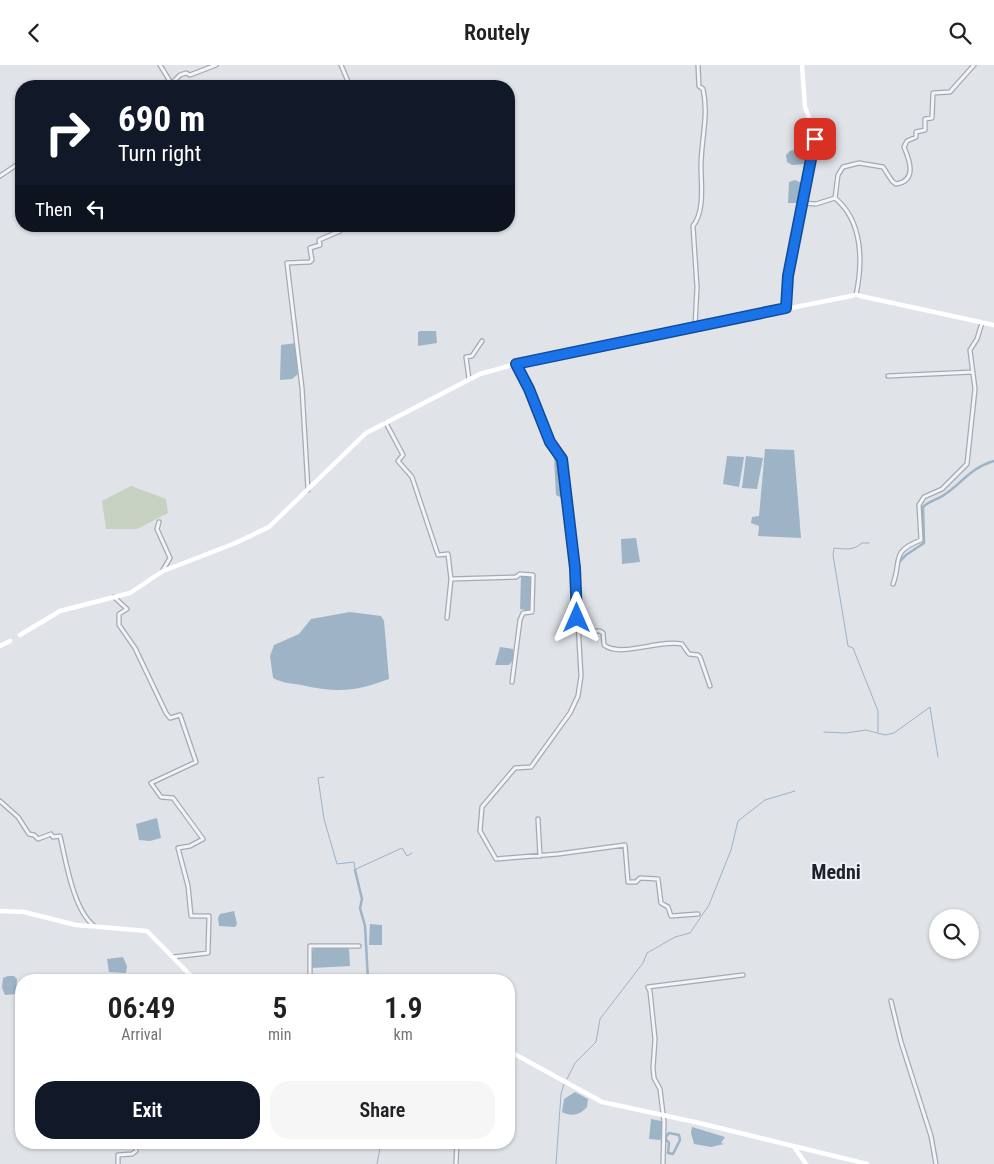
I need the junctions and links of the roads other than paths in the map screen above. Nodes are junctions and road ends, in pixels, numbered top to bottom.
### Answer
1 (160, 65) edge
2 (216, 65) edge
3 (341, 65) edge
4 (698, 65) edge
5 (802, 65) edge
6 (974, 65) edge
7 (168, 80) edge
8 (175, 80) edge
9 (347, 80) edge
10 (15, 166) edge
11 (0, 176) edge
12 (835, 198) junction
13 (802, 203) junction
14 (338, 232) edge
15 (856, 295) junction
16 (786, 308) junction
17 (982, 322) junction
18 (994, 325) edge
19 (695, 327) junction
20 (482, 341) dead end
21 (516, 364) junction
22 (973, 372) junction
23 (888, 376) dead end
24 (469, 379) junction
25 (385, 422) junction
26 (308, 490) junction
27 (159, 522) dead end
28 (163, 571) junction
29 (451, 579) junction
30 (893, 584) dead end
31 (114, 597) junction
32 (448, 618) dead end
33 (578, 631) junction
34 (20, 635) dead end
35 (10, 641) dead end
36 (0, 647) edge
37 (512, 682) dead end
38 (710, 686) dead end
39 (0, 801) edge
40 (538, 819) dead end
41 (540, 856) junction
42 (0, 911) edge
43 (698, 914) dead end
44 (94, 926) junction
45 (359, 945) dead end
46 (173, 957) junction
47 (189, 974) edge
48 (310, 974) edge
49 (743, 975) dead end
50 (891, 1001) dead end
51 (515, 1054) edge
52 (662, 1115) junction
53 (794, 1146) junction
54 (136, 1149) edge
55 (457, 1149) edge
56 (118, 1164) edge
57 (456, 1164) edge
58 (663, 1164) edge
59 (806, 1164) edge
60 (867, 1164) edge
61 (936, 1164) edge

1 - 7 street
2 - 8 street
3 - 9 street
4 - 19 street
5 - 13 main road
6 - 12 street
10 - 11 street
12 - 13 street
12 - 15 street
13 - 16 main road
14 - 26 street
15 - 16 main road
15 - 17 main road
16 - 19 main road
17 - 18 main road
17 - 22 street
19 - 21 main road
20 - 24 street
21 - 24 main road
21 - 33 street
22 - 23 street
22 - 30 street
24 - 25 main road
25 - 26 main road
25 - 29 street
26 - 28 main road
27 - 28 street
28 - 31 main road
29 - 32 street
29 - 37 street
31 - 34 main road
31 - 46 street
33 - 38 street
33 - 41 street
35 - 36 main road
39 - 44 street
40 - 41 street
41 - 43 street
42 - 44 main road
44 - 46 main road
45 - 48 street
46 - 47 main road
49 - 52 street
50 - 61 street
51 - 52 main road
52 - 53 main road
52 - 58 street
53 - 59 main road
53 - 60 main road
54 - 56 street
55 - 57 street

